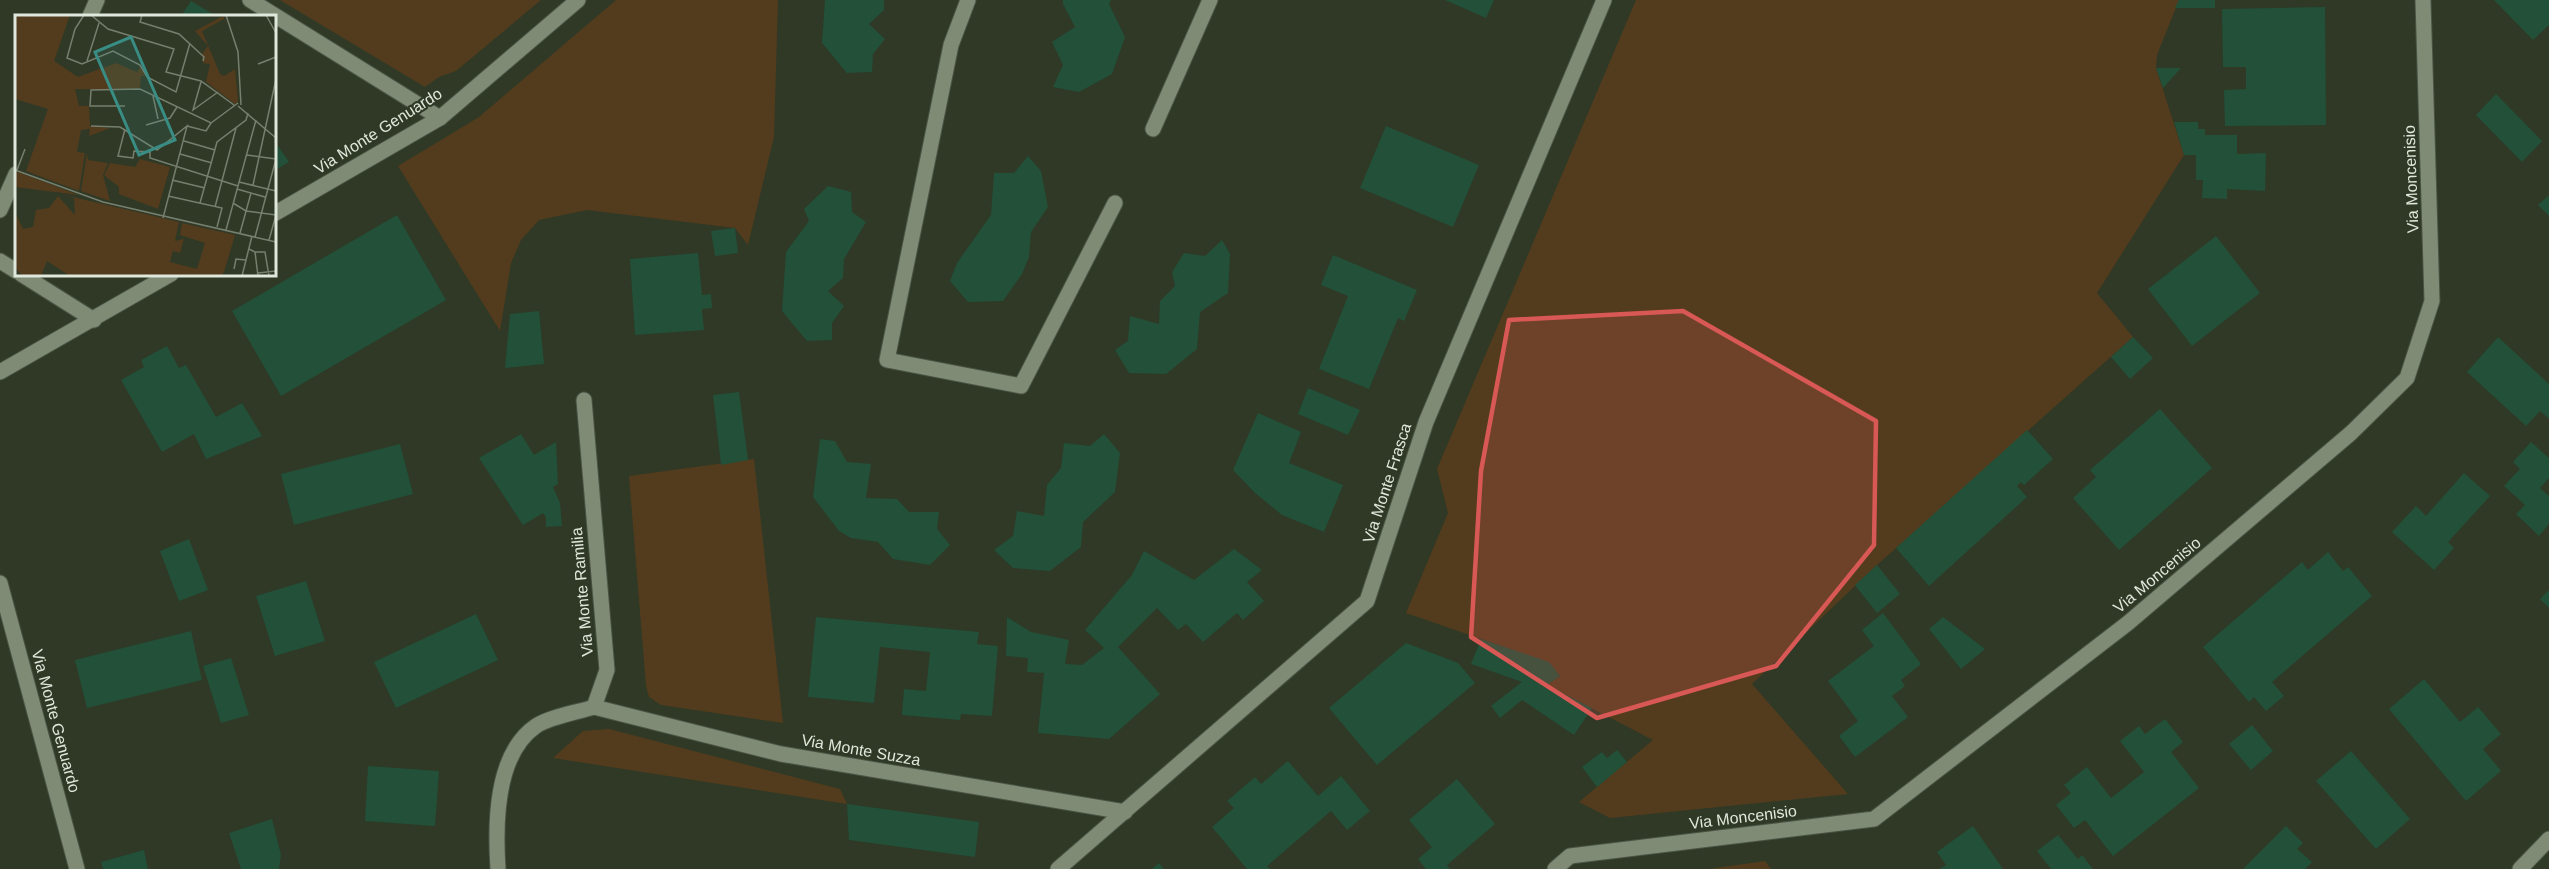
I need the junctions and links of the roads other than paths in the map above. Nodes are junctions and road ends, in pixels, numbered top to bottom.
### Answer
1 (98, 0) edge
2 (250, 0) edge
3 (578, 0) edge
4 (968, 0) edge
5 (1210, 0) edge
6 (1604, 0) edge
7 (2423, 0) edge
8 (90, 15) edge
9 (274, 15) edge
10 (276, 16) edge
11 (440, 118) junction
12 (1153, 129) dead end
13 (15, 176) edge
14 (1115, 203) dead end
15 (0, 210) edge
16 (276, 213) edge
17 (0, 261) edge
18 (15, 270) edge
19 (24, 276) edge
20 (168, 276) edge
21 (94, 320) junction
22 (0, 372) edge
23 (584, 400) dead end
24 (0, 583) edge
25 (594, 707) junction
26 (1125, 812) junction
27 (2549, 839) edge
28 (77, 869) edge
29 (498, 869) edge
30 (1058, 869) edge
31 (1555, 869) edge
32 (2520, 869) edge

1 - 8 street
2 - 9 street
3 - 11 street, Via Monte Genuardo
4 - 14 street
5 - 12 street
6 - 26 street, Via Monte Frasca
7 - 31 street, Via Moncenisio
10 - 11 street
11 - 16 street, Via Monte Genuardo
13 - 15 street
17 - 18 street
19 - 21 street
20 - 21 street
21 - 22 street
23 - 25 street, Via Monte Ramilia
24 - 28 street, Via Monte Genuardo
25 - 26 street, Via Monte Suzza
25 - 29 street
26 - 30 street, Via Monte Frasca
27 - 32 street

